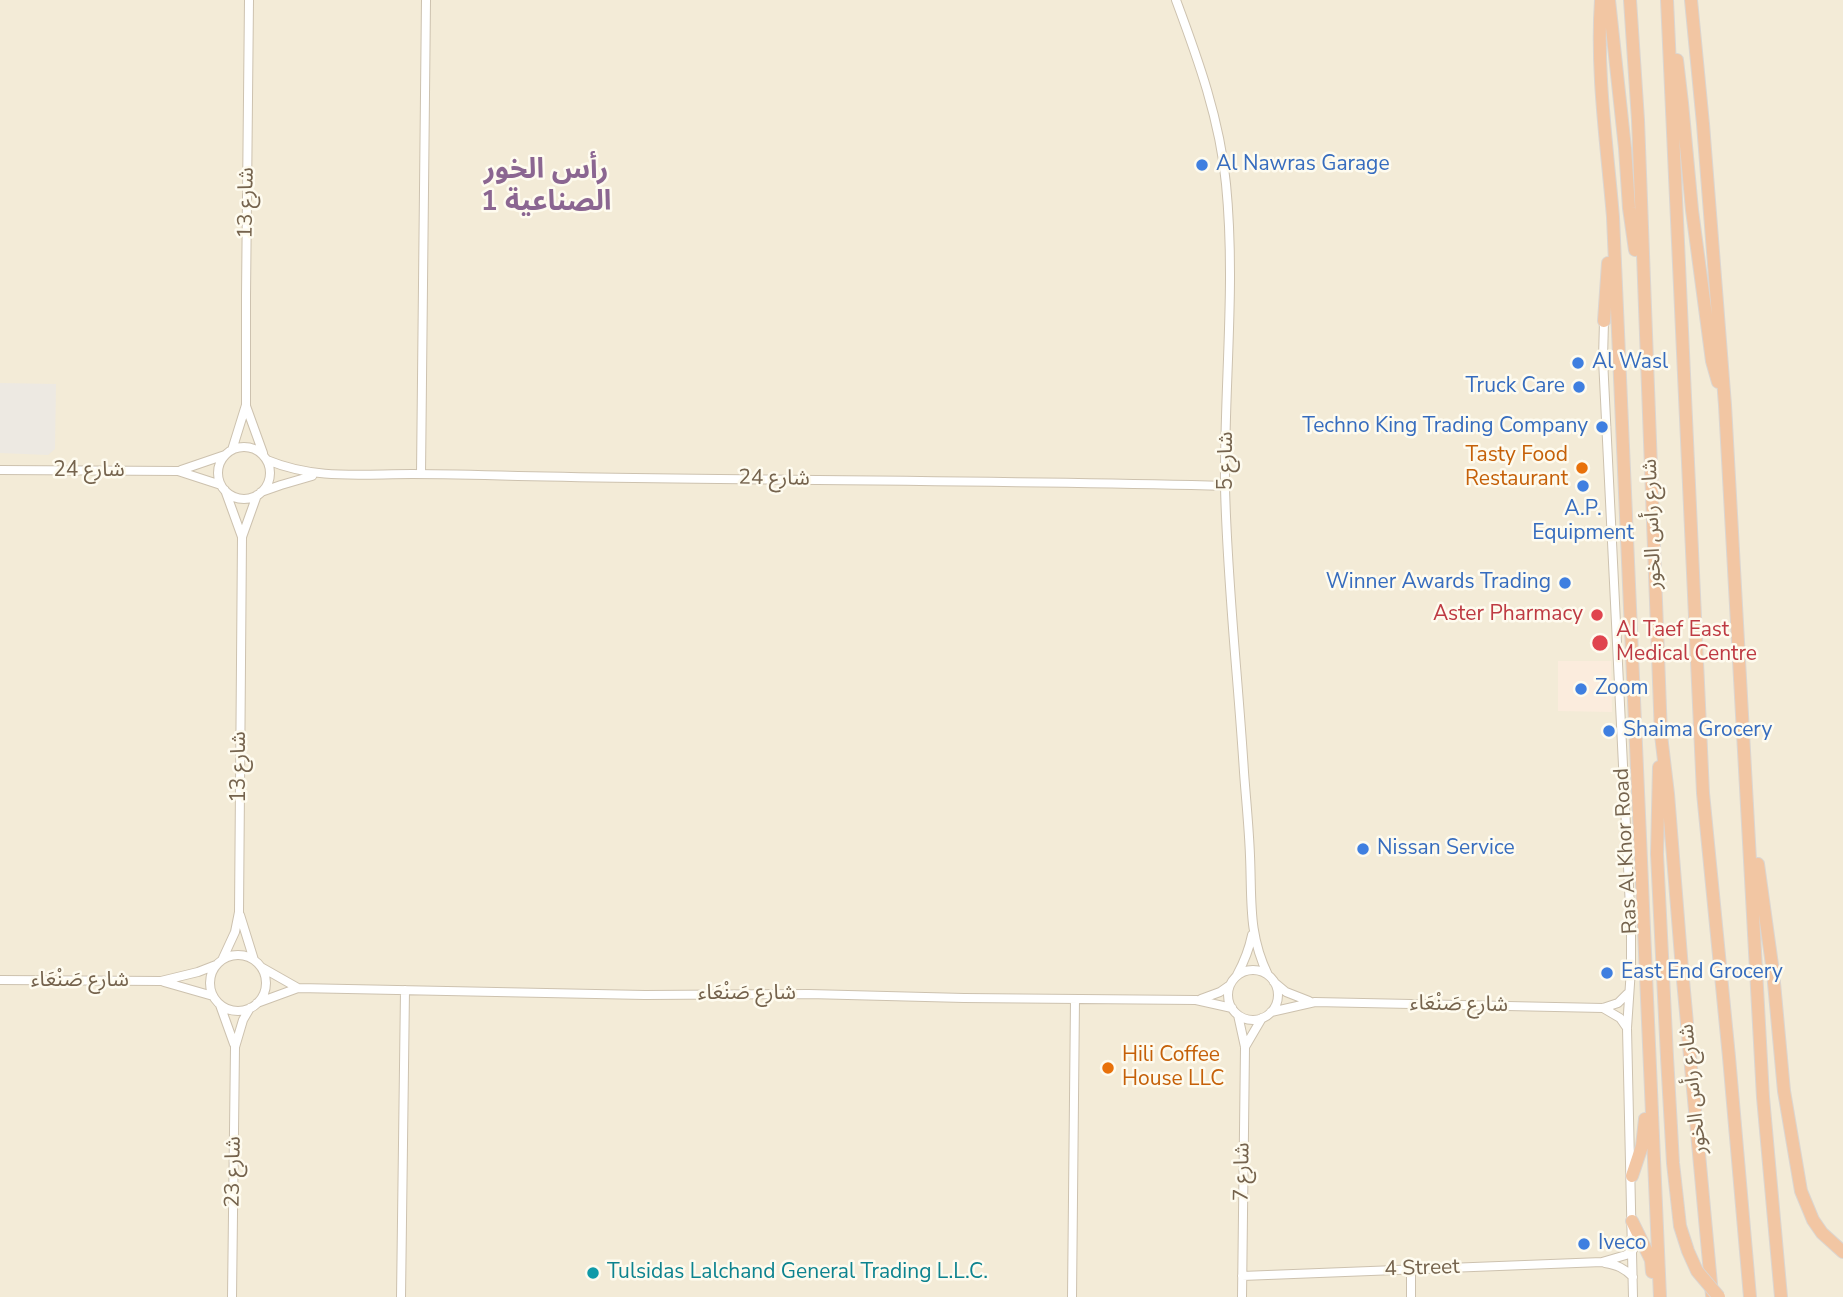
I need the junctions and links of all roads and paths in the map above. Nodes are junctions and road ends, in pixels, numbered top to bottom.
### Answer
1 (250, 0) edge
2 (426, 0) edge
3 (1176, 0) edge
4 (1601, 0) edge
5 (1609, 0) edge
6 (1630, 0) edge
7 (1668, 0) edge
8 (1691, 0) edge
9 (1610, 178) junction
10 (1644, 304) junction
11 (1604, 321) joint
12 (246, 405) junction
13 (1725, 405) junction
14 (228, 453) junction
15 (265, 458) junction
16 (0, 470) edge
17 (178, 471) junction
18 (322, 474) junction
19 (421, 474) junction
20 (1226, 486) junction
21 (223, 488) junction
22 (259, 494) junction
23 (242, 537) junction
24 (1661, 735) junction
25 (1745, 771) junction
26 (239, 912) junction
27 (1252, 929) junction
28 (223, 958) junction
29 (254, 960) junction
30 (216, 965) junction
31 (261, 967) junction
32 (1271, 979) junction
33 (0, 980) edge
34 (161, 981) junction
35 (1233, 981) junction
36 (1646, 982) junction
37 (298, 988) junction
38 (405, 990) junction
39 (1629, 991) junction
40 (213, 996) junction
41 (1076, 999) junction
42 (1196, 1000) junction
43 (1315, 1002) junction
44 (220, 1004) junction
45 (254, 1005) junction
46 (1603, 1008) junction
47 (1235, 1011) junction
48 (1271, 1012) junction
49 (1262, 1018) junction
50 (1627, 1028) junction
51 (235, 1047) junction
52 (1245, 1047) junction
53 (1632, 1176) junction
54 (1633, 1221) junction
55 (1633, 1250) junction
56 (1843, 1252) edge
57 (1602, 1262) junction
58 (1411, 1269) junction
59 (1242, 1276) junction
60 (1633, 1276) junction
61 (232, 1297) edge
62 (401, 1297) edge
63 (1072, 1297) edge
64 (1242, 1297) edge
65 (1411, 1297) edge
66 (1633, 1297) edge
67 (1658, 1297) edge
68 (1713, 1297) edge
69 (1719, 1297) edge
70 (1750, 1297) edge
71 (1781, 1297) edge

1 - 12 street, شارع 13
2 - 19 street
3 - 20 street, شارع 5
4 - 9 highway
5 - 10 highway
6 - 10 highway, شارع رأس الخور
7 - 13 highway
7 - 70 highway, شارع رأس الخور
8 - 13 highway
9 - 11 highway
9 - 36 highway
10 - 24 highway, شارع رأس الخور
11 - 39 street, Ras Al Khor Road
12 - 14 street, شارع 13
12 - 15 street, شارع 13
13 - 25 highway
14 - 15 street
14 - 17 street, شارع 24
14 - 21 street
15 - 18 street, شارع 24
15 - 22 street
16 - 17 street, شارع 24
17 - 21 street, شارع 24
18 - 19 street, شارع 24
18 - 22 street, شارع 24
19 - 20 street, شارع 24
20 - 27 street, شارع 5
21 - 22 street
21 - 23 street, شارع 13
22 - 23 street, شارع 13
23 - 26 street, شارع 13
24 - 68 highway, شارع رأس الخور
24 - 69 highway, bridge
25 - 56 highway
25 - 71 highway
26 - 28 street, شارع 13
26 - 29 street, شارع 13
27 - 32 street, شارع 5
27 - 35 street, شارع 5
28 - 29 street
28 - 30 street
29 - 31 street
30 - 34 street, شارع صَنْعَاء
30 - 40 street
31 - 37 street, شارع صَنْعَاء
31 - 45 street
32 - 35 street
32 - 43 street, شارع صَنْعَاء
32 - 48 street
33 - 34 street, شارع صَنْعَاء
34 - 40 street, شارع صَنْعَاء
35 - 42 street, شارع صَنْعَاء
35 - 47 street
36 - 53 highway
36 - 67 highway
37 - 38 street, شارع صَنْعَاء
37 - 45 street, شارع صَنْعَاء
38 - 41 street, شارع صَنْعَاء
38 - 62 street
39 - 46 street
39 - 50 street, Ras Al Khor Road
40 - 44 street
41 - 42 street, شارع صَنْعَاء
41 - 63 street
42 - 47 street, شارع صَنْعَاء
43 - 46 street, شارع صَنْعَاء
43 - 48 street, شارع صَنْعَاء
44 - 45 street
44 - 51 street, شارع 23
45 - 51 street, شارع 23
46 - 50 street
47 - 49 street
47 - 52 street, شارع 7
48 - 49 street
49 - 52 street, شارع 7
50 - 53 street, Ras Al Khor Road
51 - 61 street, شارع 23
52 - 59 street, شارع 7
53 - 54 street, Ras Al Khor Road
54 - 55 street, Ras Al Khor Road
54 - 67 highway
55 - 57 street, 4 Street
55 - 60 street, Ras Al Khor Road
57 - 58 street, 4 Street
57 - 60 street, 4 Street
58 - 59 street, 4 Street
58 - 65 street
59 - 64 street, شارع 7
60 - 66 street, Ras Al Khor Road

